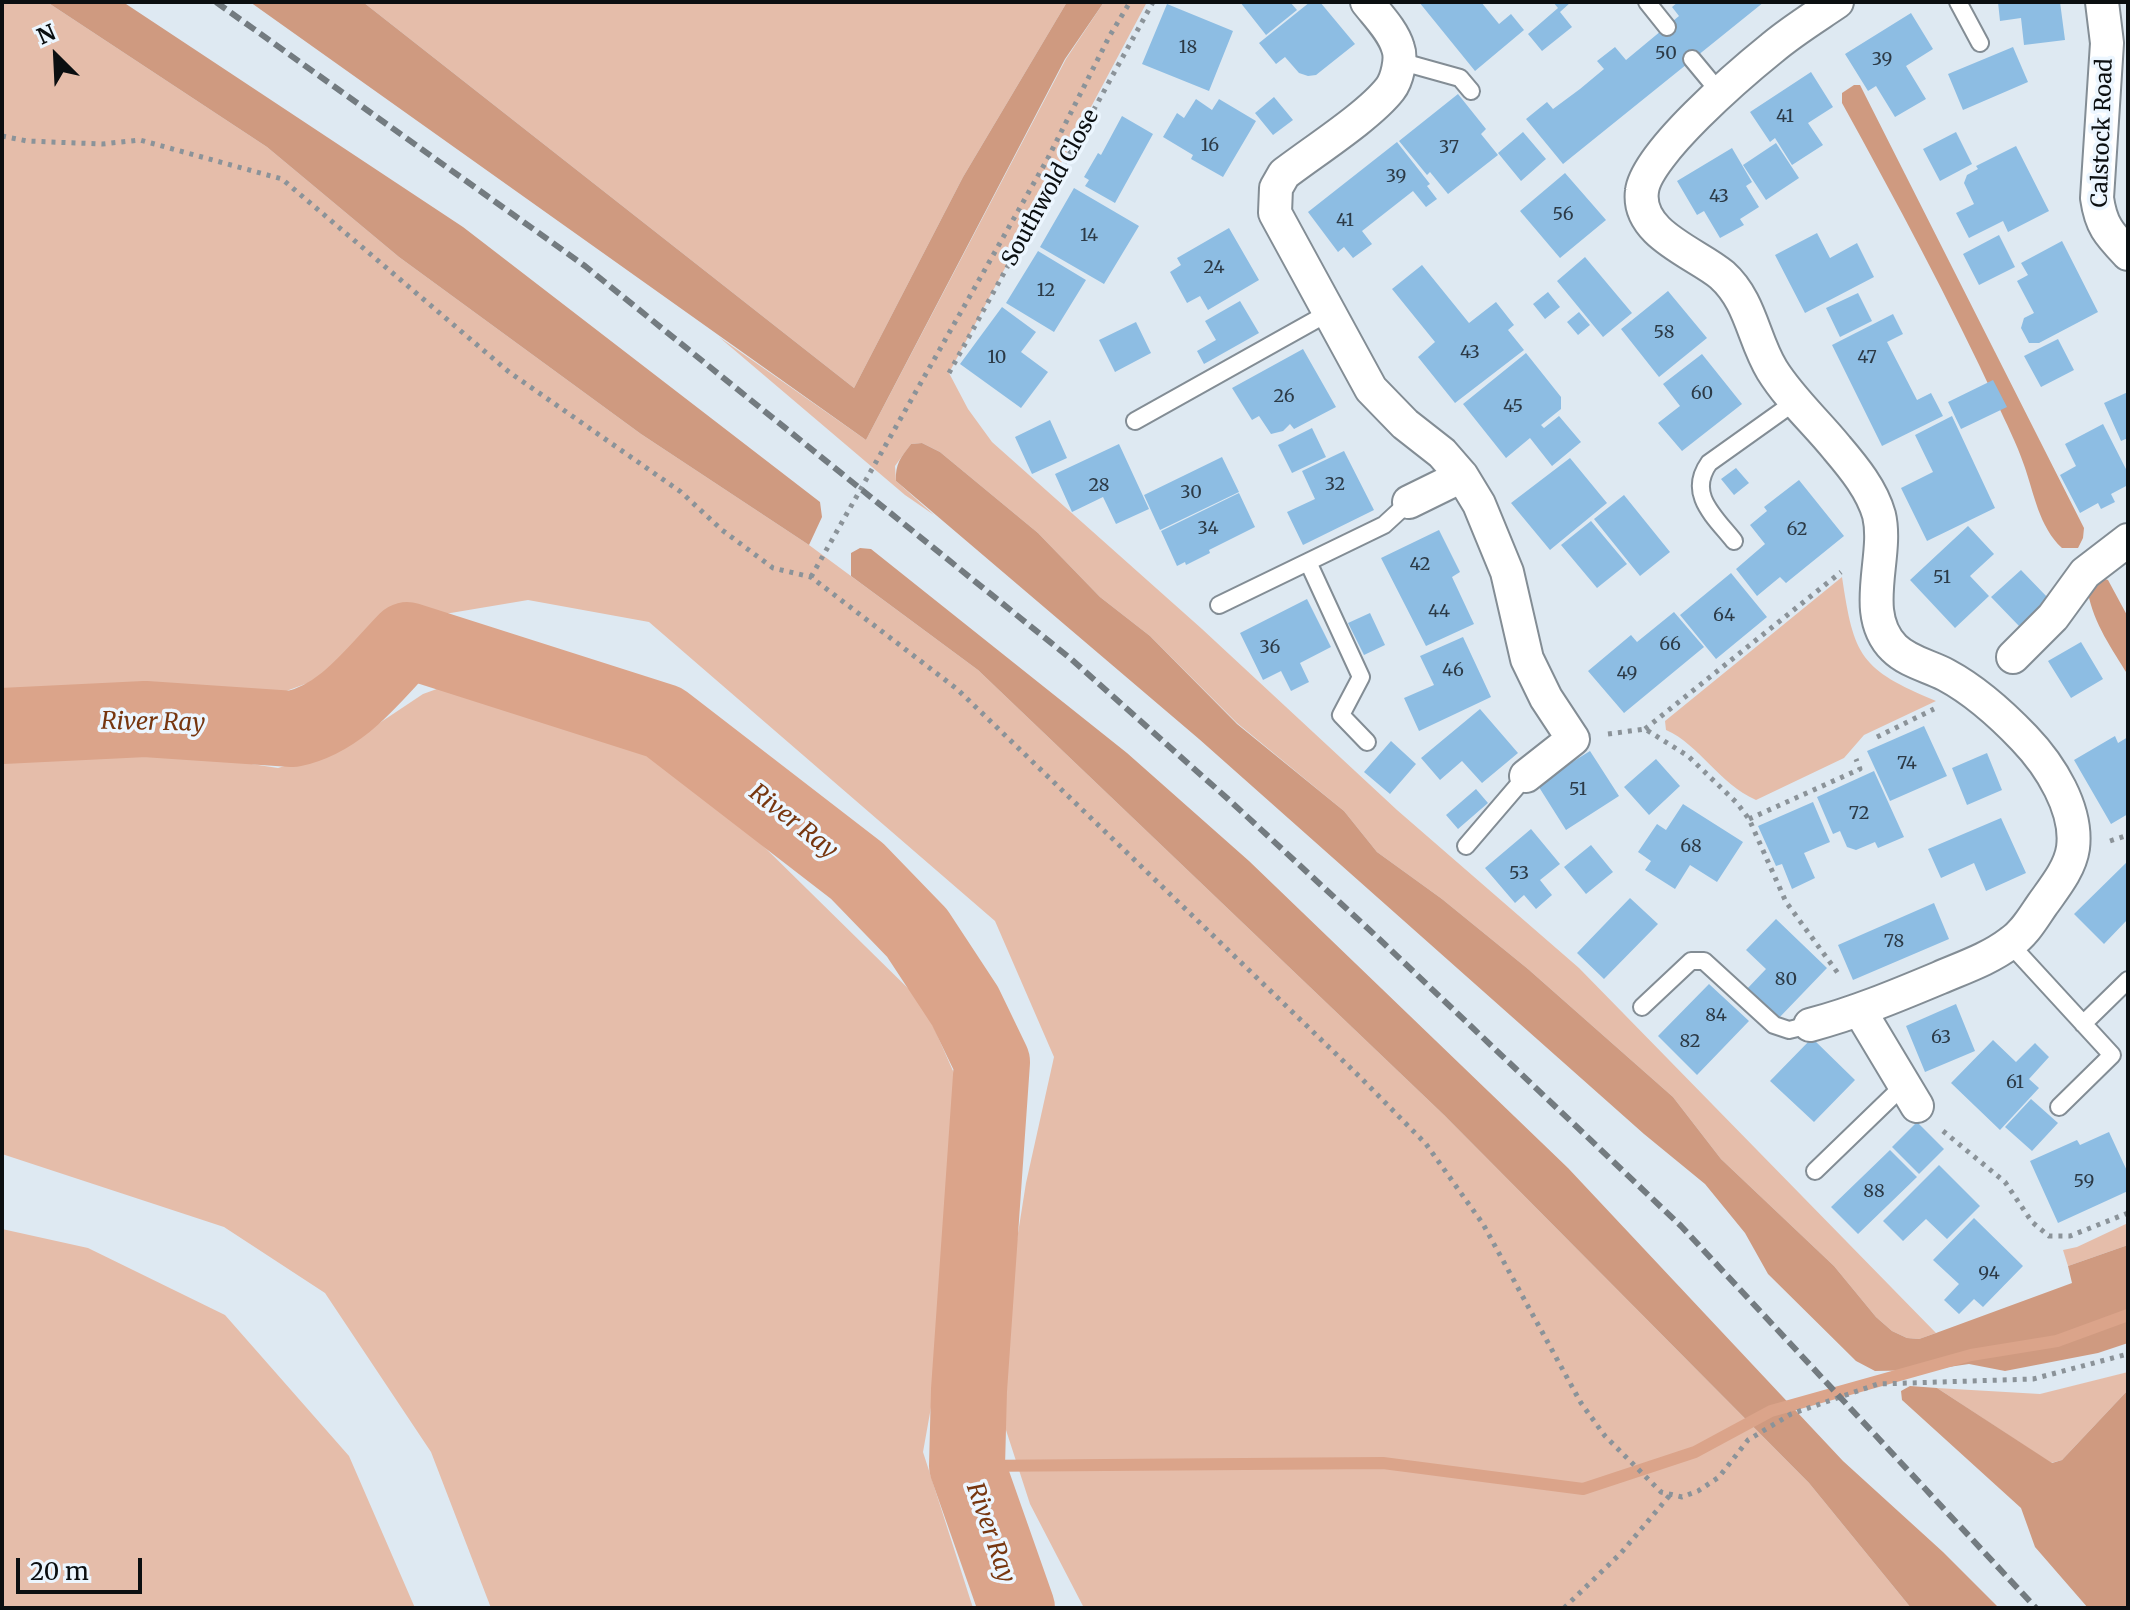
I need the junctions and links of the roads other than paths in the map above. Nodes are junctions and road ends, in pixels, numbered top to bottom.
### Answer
1 (1367, 2) edge
2 (1647, 2) edge
3 (1837, 2) edge
4 (1958, 2) edge
5 (2102, 2) edge
6 (1667, 27) dead end
7 (1980, 43) dead end
8 (1692, 59) dead end
9 (1399, 61) junction
10 (1471, 91) dead end
11 (1721, 94) junction
12 (2128, 254) edge
13 (1328, 313) junction
14 (1796, 401) junction
15 (1135, 421) dead end
16 (1462, 476) junction
17 (1409, 502) joint
18 (1734, 541) dead end
19 (2119, 547) edge
20 (1308, 562) junction
21 (1219, 605) dead end
22 (2013, 657) dead end
23 (1367, 742) dead end
24 (1526, 776) joint
25 (1466, 846) dead end
26 (2010, 944) junction
27 (2128, 980) edge
28 (1642, 1007) dead end
29 (1860, 1011) junction
30 (2083, 1024) junction
31 (1810, 1025) joint
32 (1910, 1096) joint
33 (2059, 1107) dead end
34 (1815, 1171) dead end

1 - 9 street
2 - 6 lane
3 - 11 street
4 - 7 lane
5 - 12 street, Calstock Road
8 - 11 lane
9 - 10 lane
9 - 13 street
11 - 14 street
13 - 15 lane
13 - 16 street
14 - 18 lane
14 - 26 street
16 - 17 street
16 - 24 street
17 - 20 lane
19 - 22 street
20 - 21 lane
20 - 23 lane
24 - 25 lane
26 - 29 street
26 - 30 lane
27 - 30 lane
28 - 31 lane
29 - 31 street
29 - 32 street
30 - 33 lane
32 - 34 lane

